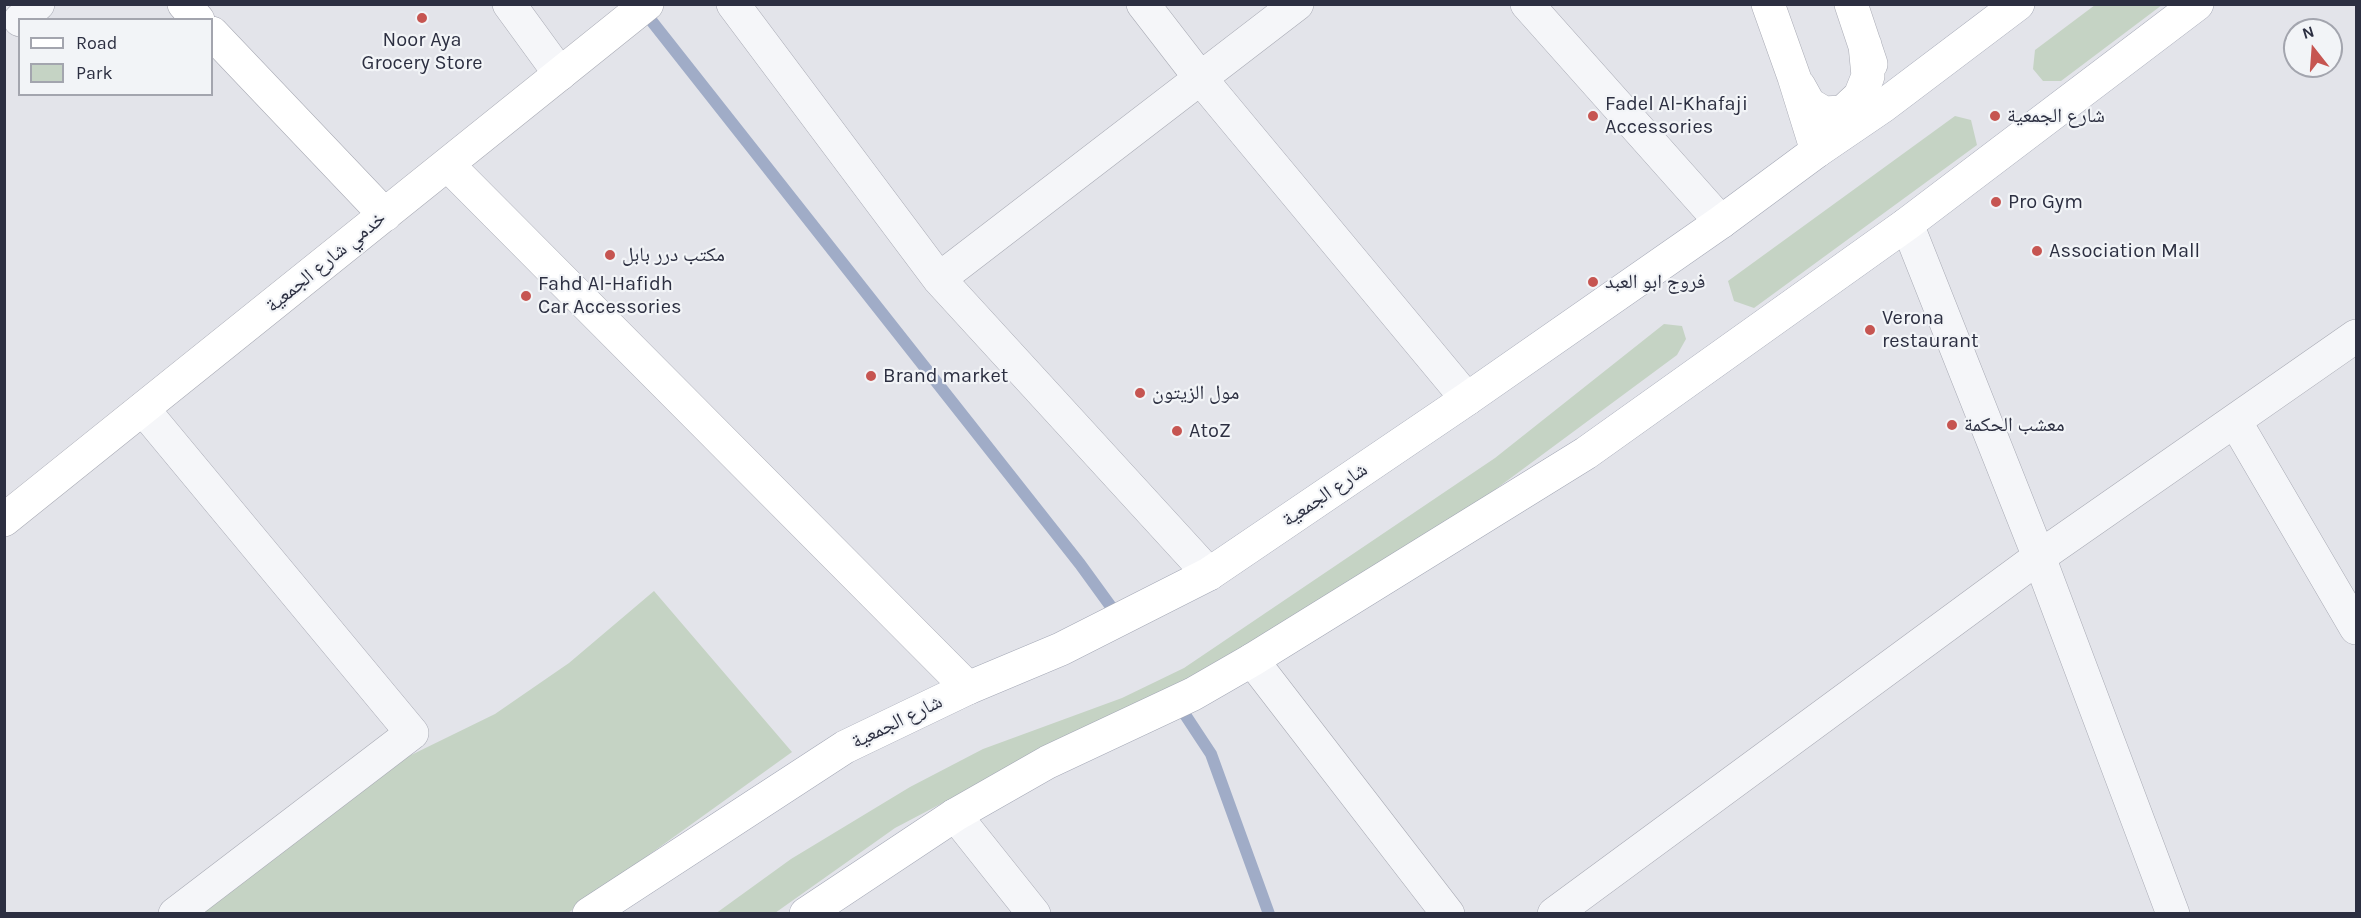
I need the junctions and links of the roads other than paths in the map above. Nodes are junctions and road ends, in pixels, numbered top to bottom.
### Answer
1 (38, 4) edge
2 (184, 4) edge
3 (509, 4) edge
4 (647, 4) edge
5 (733, 4) edge
6 (1143, 4) edge
7 (1297, 4) edge
8 (1527, 4) edge
9 (1768, 4) edge
10 (1851, 4) edge
11 (2018, 4) edge
12 (2197, 4) edge
13 (22, 18) edge
14 (196, 18) edge
15 (18, 22) edge
16 (4, 32) edge
17 (213, 34) edge
18 (1865, 45) junction
19 (560, 74) junction
20 (1794, 76) junction
21 (1201, 79) junction
22 (1883, 106) junction
23 (1817, 151) junction
24 (448, 165) junction
25 (385, 215) junction
26 (1721, 222) junction
27 (1907, 224) junction
28 (939, 279) junction
29 (2356, 336) edge
30 (1467, 399) junction
31 (143, 409) junction
32 (2235, 421) junction
33 (4, 520) edge
34 (2040, 558) junction
35 (1209, 574) junction
36 (2356, 628) edge
37 (1252, 660) junction
38 (968, 688) junction
39 (955, 815) junction
40 (175, 914) edge
41 (589, 914) edge
42 (806, 914) edge
43 (1034, 914) edge
44 (1448, 914) edge
45 (1554, 914) edge
46 (2173, 914) edge

1 - 13 street
2 - 14 main road
3 - 19 street
4 - 19 main road, خدمي شارع الجمعية
5 - 28 street
6 - 21 street
7 - 21 street
8 - 26 street
9 - 20 main road
10 - 18 main road
11 - 22 main road, شارع الجمعية
12 - 27 main road
15 - 16 street
17 - 25 main road
18 - 20 main road
18 - 22 main road
19 - 24 main road, خدمي شارع الجمعية
20 - 23 main road
21 - 28 street
21 - 30 street
22 - 23 main road, شارع الجمعية
23 - 26 main road, شارع الجمعية
24 - 25 main road, خدمي شارع الجمعية
24 - 38 main road
25 - 31 main road, خدمي شارع الجمعية
26 - 30 main road, شارع الجمعية
27 - 34 street
27 - 37 main road
28 - 35 street
29 - 32 street
30 - 35 main road, شارع الجمعية
31 - 33 main road, خدمي شارع الجمعية
31 - 40 street
32 - 34 street
32 - 36 street
34 - 45 street
34 - 46 street
35 - 38 main road, شارع الجمعية
37 - 39 main road
37 - 44 street
38 - 41 main road, شارع الجمعية
39 - 42 main road
39 - 43 street

